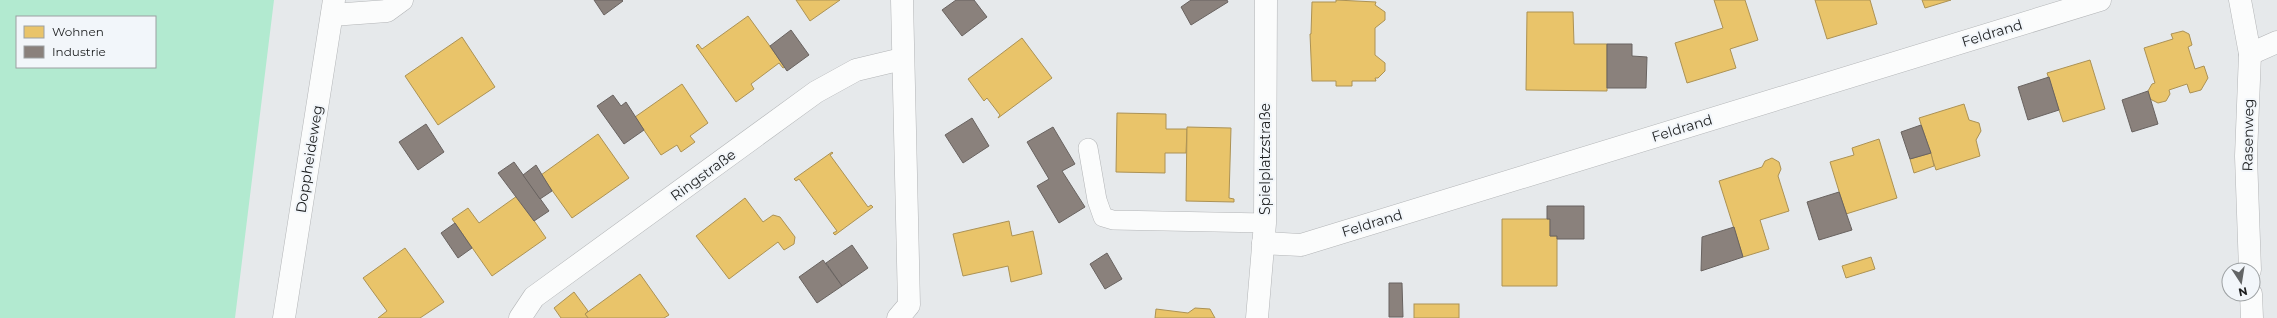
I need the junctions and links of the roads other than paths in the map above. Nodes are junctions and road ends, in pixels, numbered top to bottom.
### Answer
1 (402, 0) edge
2 (902, 0) edge
3 (1266, 0) edge
4 (2100, 0) edge
5 (2240, 0) edge
6 (333, 8) edge
7 (2277, 42) edge
8 (2250, 54) junction
9 (902, 59) junction
10 (1088, 148) dead end
11 (1264, 233) junction
12 (2250, 262) edge
13 (2251, 302) edge
14 (284, 318) edge
15 (520, 318) edge
16 (898, 318) edge
17 (1257, 318) edge
18 (2252, 318) edge

1 - 6 street
2 - 9 street
3 - 11 street, Spielplatzstraße
4 - 11 street, Feldrand
5 - 8 street, Rasenweg
6 - 14 street, Doppheideweg
7 - 8 street
8 - 12 street, Rasenweg
9 - 15 street, Ringstraße
9 - 16 street
10 - 11 lane
11 - 17 street, Spielplatzstraße
13 - 18 street

